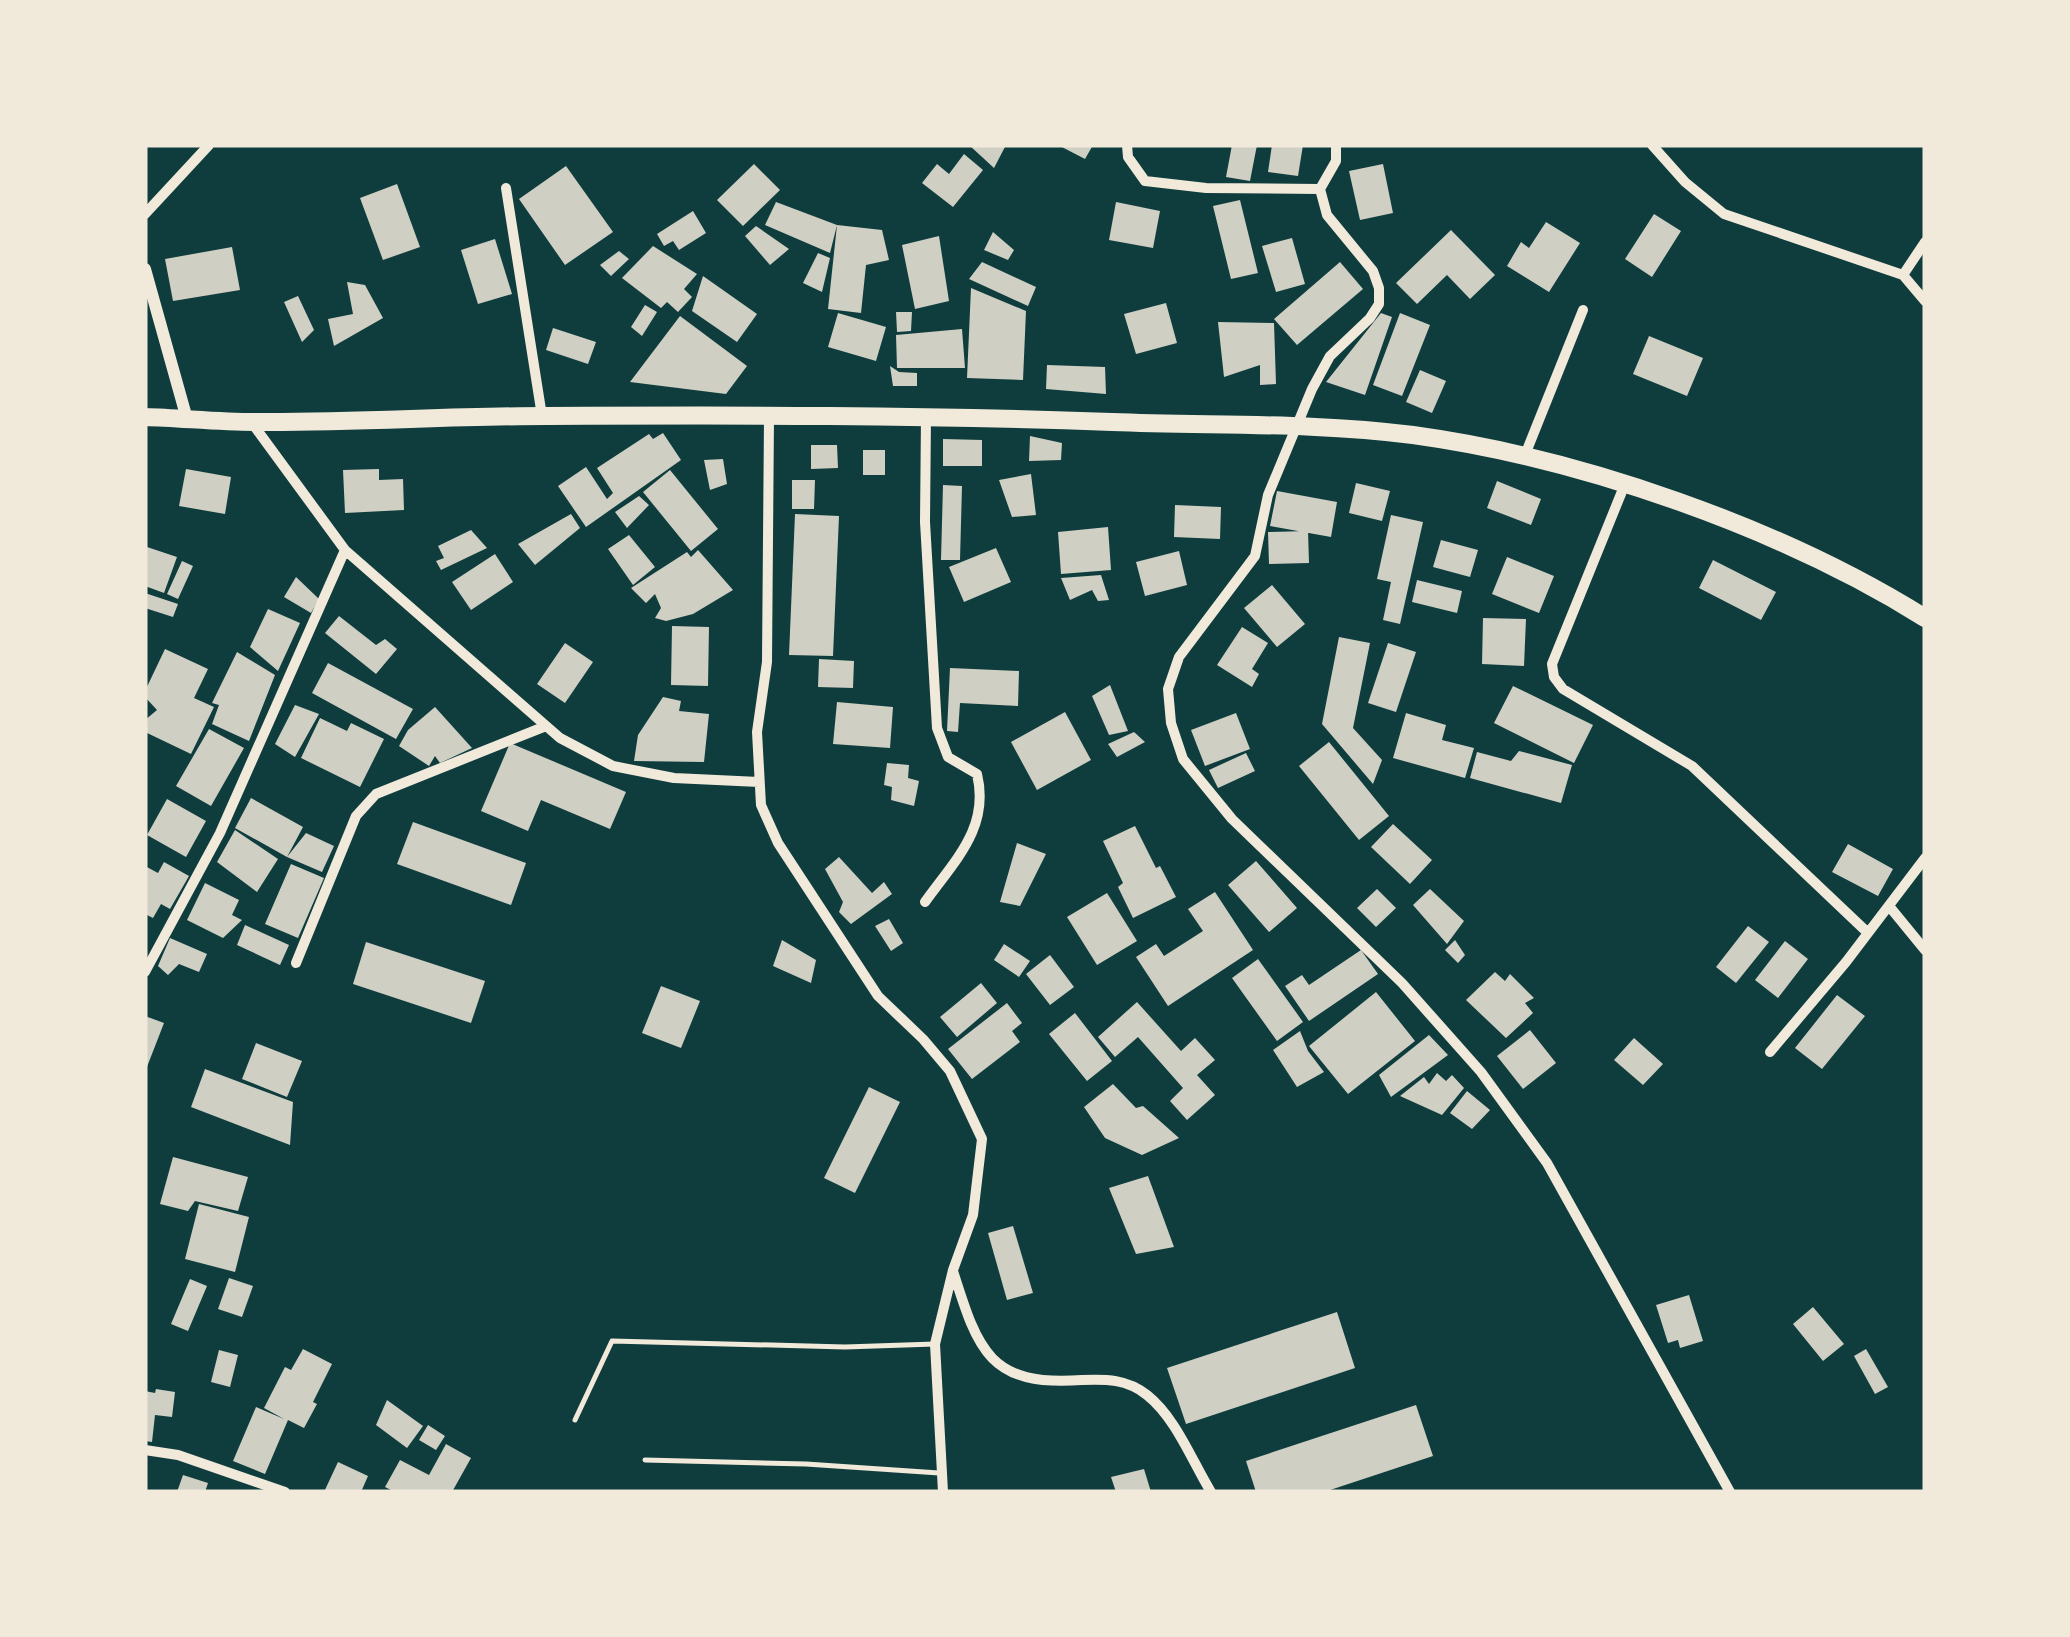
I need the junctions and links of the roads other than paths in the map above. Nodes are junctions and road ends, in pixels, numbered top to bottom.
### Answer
1 (209, 145) edge
2 (1127, 145) edge
3 (1339, 145) edge
4 (1652, 145) edge
5 (506, 188) dead end
6 (1320, 189) junction
7 (145, 214) edge
8 (1925, 242) edge
9 (145, 268) edge
10 (1903, 275) junction
11 (1925, 301) edge
12 (1583, 310) dead end
13 (926, 415) junction
14 (542, 416) junction
15 (145, 417) edge
16 (769, 417) junction
17 (187, 418) junction
18 (252, 422) junction
19 (1298, 425) junction
20 (1525, 455) junction
21 (1625, 484) junction
22 (345, 550) junction
23 (1925, 618) edge
24 (546, 726) junction
25 (759, 782) junction
26 (1925, 858) edge
27 (925, 902) dead end
28 (1888, 906) junction
29 (1868, 933) junction
30 (1925, 950) edge
31 (296, 963) dead end
32 (145, 972) edge
33 (1770, 1052) dead end
34 (952, 1270) junction
35 (934, 1344) junction
36 (575, 1420) dead end
37 (145, 1450) edge
38 (644, 1460) dead end
39 (942, 1473) junction
40 (285, 1492) edge
41 (943, 1492) edge
42 (1210, 1492) edge
43 (1730, 1492) edge

1 - 7 street
2 - 6 street
3 - 6 street
4 - 10 street
5 - 14 street
6 - 19 street
8 - 10 street
9 - 17 street
10 - 11 street
12 - 20 street
13 - 16 highway
13 - 19 highway
13 - 27 street
14 - 16 highway
14 - 18 highway
15 - 17 highway
16 - 25 street
17 - 18 highway
18 - 22 street
19 - 20 highway
19 - 43 street
20 - 21 highway
21 - 23 highway
21 - 29 street
22 - 24 street
22 - 32 street
24 - 25 street
24 - 31 street
25 - 34 street
26 - 28 street
28 - 29 street
28 - 30 street
29 - 33 street
34 - 35 street
34 - 42 street
35 - 36 lane
35 - 39 street
37 - 40 street
38 - 39 lane
39 - 41 street

